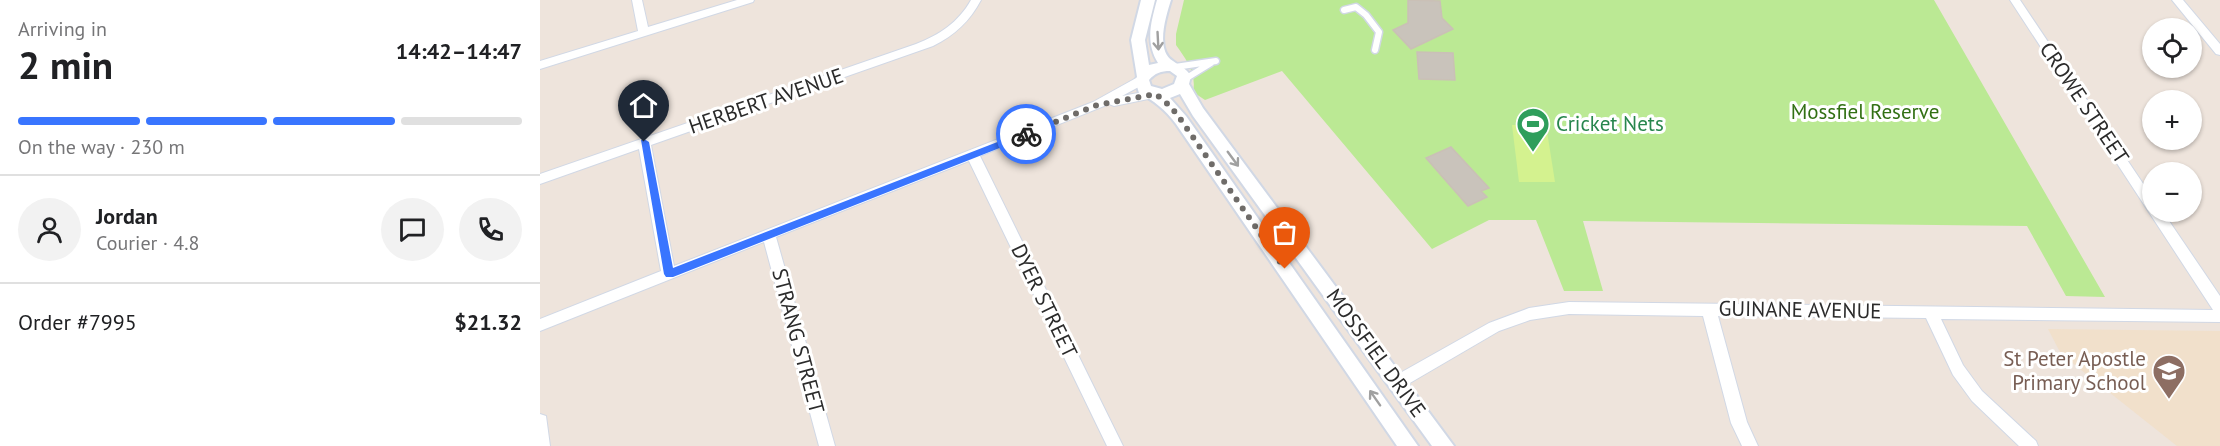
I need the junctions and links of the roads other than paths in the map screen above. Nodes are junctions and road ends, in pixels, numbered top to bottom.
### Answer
1 (637, 0) edge
2 (749, 0) edge
3 (976, 0) edge
4 (1148, 0) edge
5 (1164, 0) edge
6 (2015, 0) edge
7 (2177, 0) edge
8 (1344, 10) dead end
9 (644, 33) junction
10 (1375, 50) dead end
11 (2220, 51) edge
12 (540, 65) edge
13 (1178, 75) junction
14 (1143, 78) junction
15 (1155, 94) junction
16 (1097, 105) junction
17 (644, 142) junction
18 (973, 156) junction
19 (540, 179) edge
20 (2142, 192) edge
21 (2163, 222) edge
22 (769, 235) junction
23 (669, 274) junction
24 (2220, 308) edge
25 (1709, 309) junction
26 (1930, 312) junction
27 (2220, 316) edge
28 (540, 325) edge
29 (1398, 382) junction
30 (540, 421) edge
31 (542, 446) edge
32 (827, 446) edge
33 (1115, 446) edge
34 (1408, 446) edge
35 (1444, 446) edge
36 (1750, 446) edge
37 (2030, 446) edge

1 - 9 street
2 - 9 street
3 - 17 street, HERBERT AVENUE
4 - 14 street
5 -> 13 street, MOSSFIEL DRIVE
6 - 20 street, CROWE STREET
7 - 11 street
8 - 10 lane
9 - 12 street
13 - 13 lane
13 - 14 street
13 - 15 street
13 -> 29 street, MOSSFIEL DRIVE
14 - 15 street
14 - 16 street
15 - 16 street
34 -> 15 street, MOSSFIEL DRIVE
16 - 18 street
17 - 19 street, HERBERT AVENUE
17 - 23 street
18 - 22 street
18 - 33 street, DYER STREET
21 - 24 street
22 - 23 street
22 - 32 street, STRANG STREET
23 - 28 street
25 - 26 street, GUINANE AVENUE
25 - 29 street, GUINANE AVENUE
25 - 36 street
26 - 27 street, GUINANE AVENUE
26 - 37 street
29 - 35 street, MOSSFIEL DRIVE
30 - 31 street

